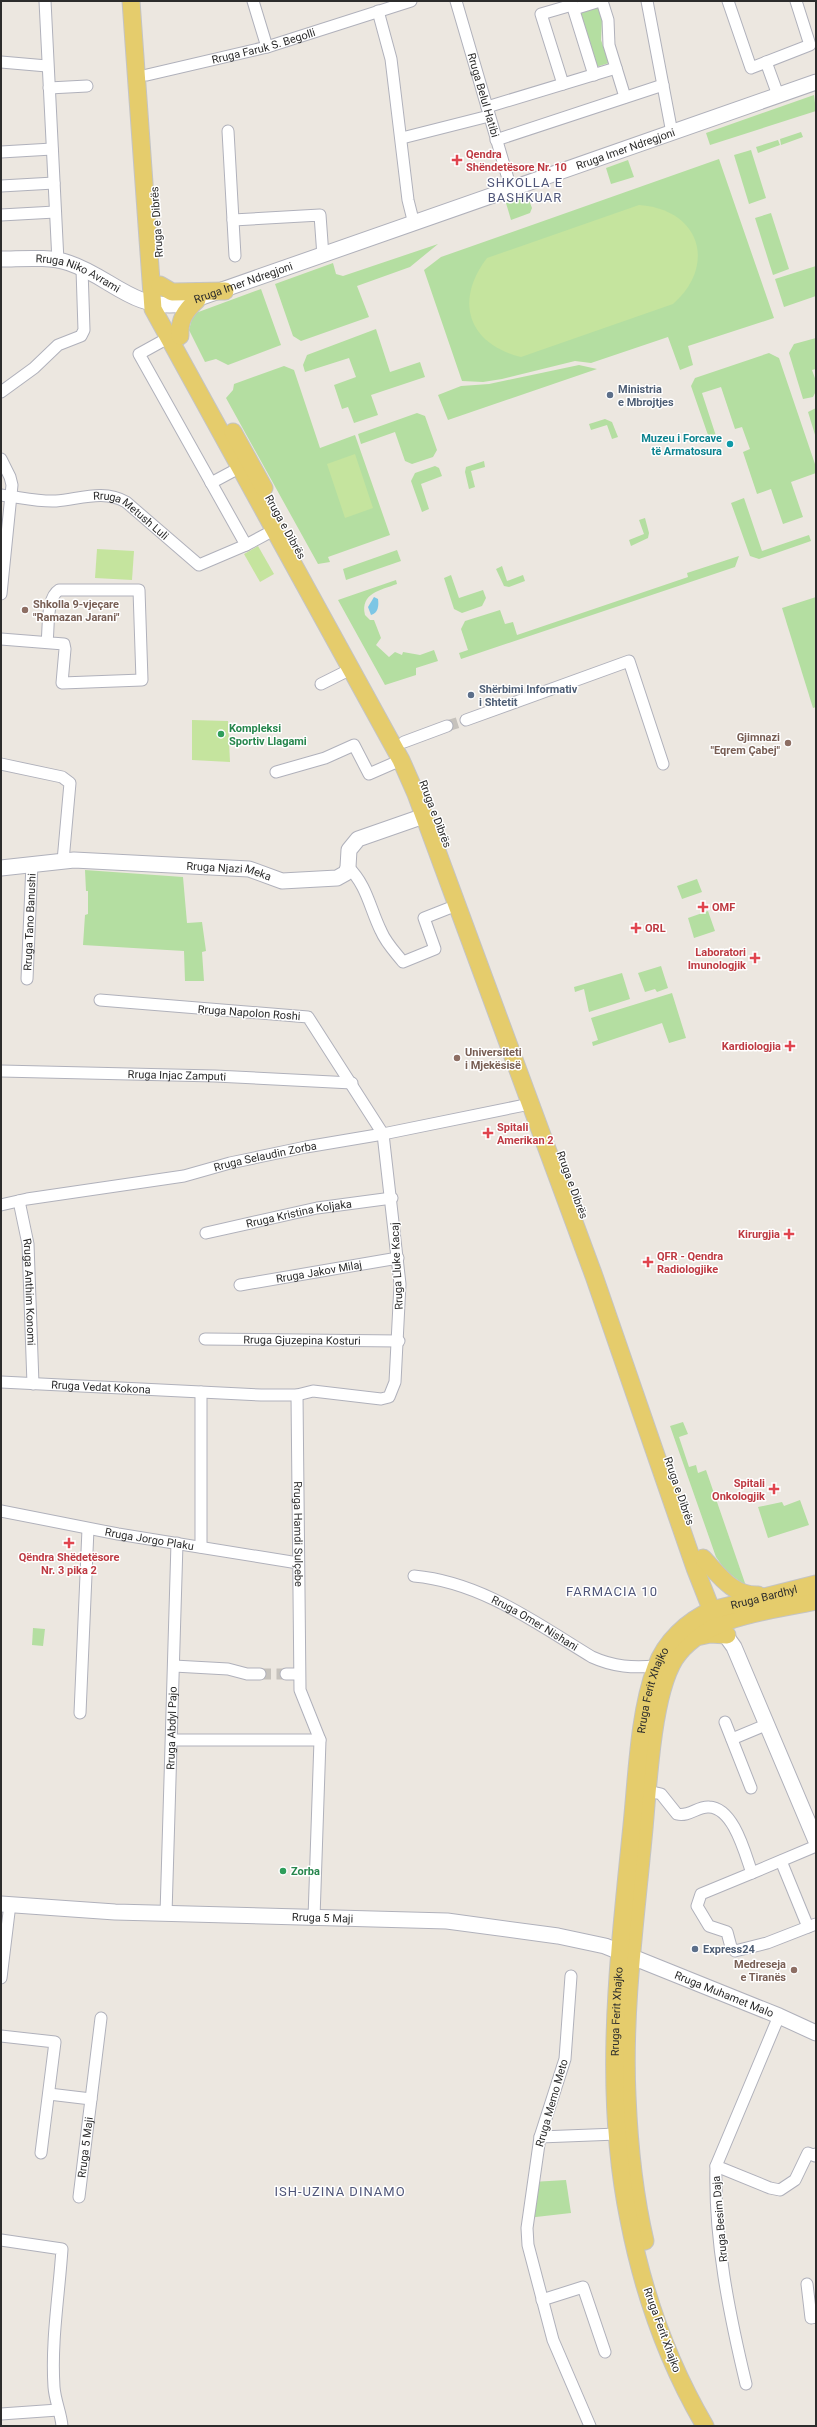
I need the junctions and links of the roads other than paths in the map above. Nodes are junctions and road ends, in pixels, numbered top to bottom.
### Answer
1 (45, 1) edge
2 (131, 1) edge
3 (142, 1) edge
4 (254, 1) edge
5 (411, 1) edge
6 (457, 1) edge
7 (601, 1) edge
8 (647, 1) edge
9 (728, 1) edge
10 (796, 1) edge
11 (573, 5) edge
12 (378, 11) junction
13 (267, 47) junction
14 (1, 62) edge
15 (766, 62) junction
16 (48, 66) junction
17 (616, 68) junction
18 (147, 75) junction
19 (594, 75) junction
20 (816, 82) edge
21 (563, 84) junction
22 (663, 85) junction
23 (87, 86) dead end
24 (49, 88) junction
25 (778, 95) junction
26 (625, 97) junction
27 (488, 112) junction
28 (228, 131) dead end
29 (672, 133) junction
30 (402, 138) junction
31 (496, 140) junction
32 (52, 150) junction
33 (1, 152) edge
34 (54, 183) junction
35 (1, 186) edge
36 (511, 190) junction
37 (56, 212) junction
38 (1, 215) edge
39 (233, 220) junction
40 (414, 224) junction
41 (235, 256) dead end
42 (323, 256) junction
43 (1, 259) edge
44 (58, 261) junction
45 (82, 269) junction
46 (160, 285) junction
47 (225, 291) junction
48 (197, 300) junction
49 (157, 305) junction
50 (174, 337) junction
51 (1, 392) edge
52 (1, 459) edge
53 (239, 468) junction
54 (211, 483) junction
55 (6, 496) edge
56 (274, 530) junction
57 (246, 545) junction
58 (1, 594) edge
59 (1, 639) edge
60 (47, 642) junction
61 (351, 669) junction
62 (321, 684) dead end
63 (466, 720) tunnel mouth
64 (447, 726) tunnel mouth
65 (404, 742) junction
66 (401, 760) junction
67 (1, 764) edge
68 (663, 764) dead end
69 (276, 772) dead end
70 (424, 816) junction
71 (63, 860) junction
72 (32, 864) junction
73 (1, 868) edge
74 (348, 868) junction
75 (457, 905) junction
76 (27, 979) dead end
77 (100, 1000) dead end
78 (1, 1071) edge
79 (352, 1084) junction
80 (530, 1104) junction
81 (383, 1134) junction
82 (392, 1198) junction
83 (19, 1201) junction
84 (1, 1206) edge
85 (206, 1233) dead end
86 (398, 1258) junction
87 (240, 1285) dead end
88 (205, 1339) dead end
89 (399, 1341) junction
90 (1, 1382) edge
91 (32, 1384) junction
92 (200, 1392) junction
93 (298, 1394) junction
94 (389, 1397) joint
95 (1, 1511) edge
96 (88, 1529) junction
97 (177, 1543) junction
98 (202, 1547) junction
99 (298, 1563) junction
100 (699, 1563) junction
101 (414, 1576) dead end
102 (816, 1584) edge
103 (770, 1595) junction
104 (816, 1601) edge
105 (690, 1622) junction
106 (723, 1624) junction
107 (174, 1666) junction
108 (656, 1666) junction
109 (260, 1674) tunnel mouth
110 (286, 1674) tunnel mouth
111 (299, 1674) junction
112 (80, 1713) dead end
113 (725, 1722) dead end
114 (768, 1724) junction
115 (732, 1739) junction
116 (172, 1740) junction
117 (320, 1740) junction
118 (751, 1788) dead end
119 (648, 1791) junction
120 (816, 1841) edge
121 (816, 1846) edge
122 (781, 1861) junction
123 (752, 1873) junction
124 (5, 1904) edge
125 (166, 1914) junction
126 (314, 1918) junction
127 (812, 1925) edge
128 (626, 1954) junction
129 (571, 1976) dead end
130 (1, 1978) edge
131 (780, 2016) junction
132 (101, 2018) dead end
133 (816, 2033) edge
134 (1, 2036) edge
135 (49, 2094) junction
136 (91, 2099) junction
137 (617, 2134) junction
138 (540, 2136) junction
139 (41, 2153) dead end
140 (816, 2154) edge
141 (716, 2166) junction
142 (80, 2197) dead end
143 (1, 2240) edge
144 (807, 2284) dead end
145 (542, 2300) junction
146 (816, 2317) edge
147 (605, 2352) dead end
148 (746, 2384) dead end
149 (58, 2410) junction
150 (1, 2414) edge
151 (62, 2426) edge
152 (590, 2426) edge
153 (705, 2426) edge
154 (718, 2426) edge

1 - 16 street
2 - 49 main road, Rruga e Dibrës
3 - 18 main road, Rruga e Dibrës
4 - 13 street
5 - 12 street, Rruga Faruk S. Begolli
6 - 27 street, Rruga Belul Hatibi
7 - 11 street
7 - 17 street
8 - 22 street
9 - 15 street
10 - 15 street
11 - 19 street
11 - 21 street
12 - 13 street, Rruga Faruk S. Begolli
12 - 30 street
13 - 18 street, Rruga Faruk S. Begolli
14 - 16 street
15 - 25 street
16 - 24 street
17 - 19 street
17 - 26 street
18 - 46 main road, Rruga e Dibrës
19 - 21 street
20 - 25 main road, Rruga Imer Ndregjoni
21 - 27 street
22 - 26 street
22 - 29 street
23 - 24 street
24 - 32 street
25 - 29 main road, Rruga Imer Ndregjoni
26 - 31 street
27 - 30 street
27 - 31 street, Rruga Belul Hatibi
28 - 39 street
29 - 36 main road, Rruga Imer Ndregjoni
30 - 40 street
31 - 36 street, Rruga Belul Hatibi
32 - 33 street
32 - 34 street
34 - 35 street
34 - 37 street
36 - 40 main road, Rruga Imer Ndregjoni
37 - 38 street
37 - 44 street
39 - 41 street
39 - 42 street
40 - 42 main road, Rruga Imer Ndregjoni
42 - 47 main road, Rruga Imer Ndregjoni
43 - 44 main road, Rruga Niko Avrami
44 - 45 main road, Rruga Niko Avrami
45 - 49 main road, Rruga Niko Avrami
45 - 51 street
46 - 47 main road
46 - 49 main road, Rruga e Dibrës
47 - 48 main road, Rruga Imer Ndregjoni
48 - 49 main road, Rruga Imer Ndregjoni
48 - 50 main road
49 - 50 main road, Rruga e Dibrës
50 - 53 main road, Rruga e Dibrës
50 - 54 street
50 - 65 main road, Rruga e Dibrës
52 - 55 street
53 - 54 street
53 - 56 main road, Rruga e Dibrës
54 - 57 street
55 - 57 street, Rruga Metush Luli
55 - 58 street
56 - 57 street, Rruga Metush Luli
56 - 61 main road, Rruga e Dibrës
59 - 60 street
60 - 60 street
61 - 62 street
61 - 66 main road, Rruga e Dibrës
63 - 68 street
64 - 65 street
65 - 100 main road, Rruga e Dibrës
66 - 69 street
66 - 70 main road, Rruga e Dibrës
67 - 71 street
70 - 74 main road
70 - 75 main road, Rruga e Dibrës
71 - 72 main road, Rruga Njazi Meka
71 - 74 main road, Rruga Njazi Meka
72 - 73 main road, Rruga Njazi Meka
72 - 76 street, Rruga Tano Banushi
74 - 75 street
75 - 80 main road, Rruga e Dibrës
77 - 79 street, Rruga Napolon Roshi
78 - 79 street, Rruga Injac Zamputi
79 - 81 street, Rruga Napolon Roshi
80 - 81 street, Rruga Selaudin Zorba
80 - 100 main road, Rruga e Dibrës
81 - 82 street, Rruga Lluke Kacaj
81 - 83 street, Rruga Selaudin Zorba
82 - 85 street, Rruga Kristina Koljaka
82 - 86 street, Rruga Lluke Kacaj
83 - 84 street, Rruga Selaudin Zorba
83 - 91 street, Rruga Anthim Konomi
86 - 87 street, Rruga Jakov Milaj
86 - 89 street, Rruga Lluke Kacaj
88 - 89 street, Rruga Gjuzepina Kosturi
89 - 94 street, Rruga Lluke Kacaj
90 - 91 street, Rruga Vedat Kokona
91 - 92 street, Rruga Vedat Kokona
92 - 93 street, Rruga Vedat Kokona
92 - 98 street
93 - 94 street, Rruga Vedat Kokona
93 - 99 street, Rruga Hamdi Sulçebe
95 - 96 street, Rruga Jorgo Plaku
96 - 97 street, Rruga Jorgo Plaku
96 - 112 street
97 - 98 street, Rruga Jorgo Plaku
97 - 107 street, Rruga Abdyl Pajo
98 - 99 street, Rruga Jorgo Plaku
99 - 111 street, Rruga Hamdi Sulçebe
100 - 103 main road
100 - 105 main road
100 - 106 main road, Rruga e Dibrës
101 - 108 street, Rruga Omer Nishani
102 - 103 main road, Rruga Bardhyl
103 - 106 main road, Rruga Bardhyl
104 - 106 main road, Rruga Bardhyl
105 - 106 main road, Rruga Ferit Xhajko
105 - 108 main road, Rruga Ferit Xhajko
106 - 114 main road, Rruga e Dibrës
106 - 119 main road, Rruga Ferit Xhajko
107 - 109 street
107 - 116 street, Rruga Abdyl Pajo
108 - 128 main road, Rruga Ferit Xhajko
110 - 111 street
111 - 117 street, Rruga Hamdi Sulçebe
113 - 115 street
114 - 115 street
114 - 120 main road, Rruga e Dibrës
115 - 118 street
116 - 117 street
116 - 125 street, Rruga Abdyl Pajo
117 - 126 street, Rruga Hamdi Sulçebe
119 - 123 street
119 - 128 main road, Rruga Ferit Xhajko
121 - 122 street
122 - 123 street
122 - 127 street
123 - 127 street
124 - 125 main road, Rruga 5 Maji
124 - 130 street, Rruga 5 Maji
125 - 126 main road, Rruga 5 Maji
126 - 128 main road, Rruga 5 Maji
128 - 131 main road, Rruga Muhamet Malo
128 - 137 main road, Rruga Ferit Xhajko
128 - 154 main road, Rruga Ferit Xhajko
129 - 138 street, Rruga Memo Meto
131 - 133 main road, Rruga Muhamet Malo
131 - 141 street, Rruga Besim Daja
132 - 136 street, Rruga 5 Maji
134 - 135 street
135 - 136 street
135 - 139 street
136 - 142 street, Rruga 5 Maji
137 - 138 street
137 - 153 main road, Rruga Ferit Xhajko
138 - 145 street, Rruga Memo Meto
140 - 141 street
141 - 148 street, Rruga Besim Daja
143 - 149 street
144 - 146 street
145 - 147 street
145 - 152 street, Rruga Memo Meto
149 - 150 street
149 - 151 street

